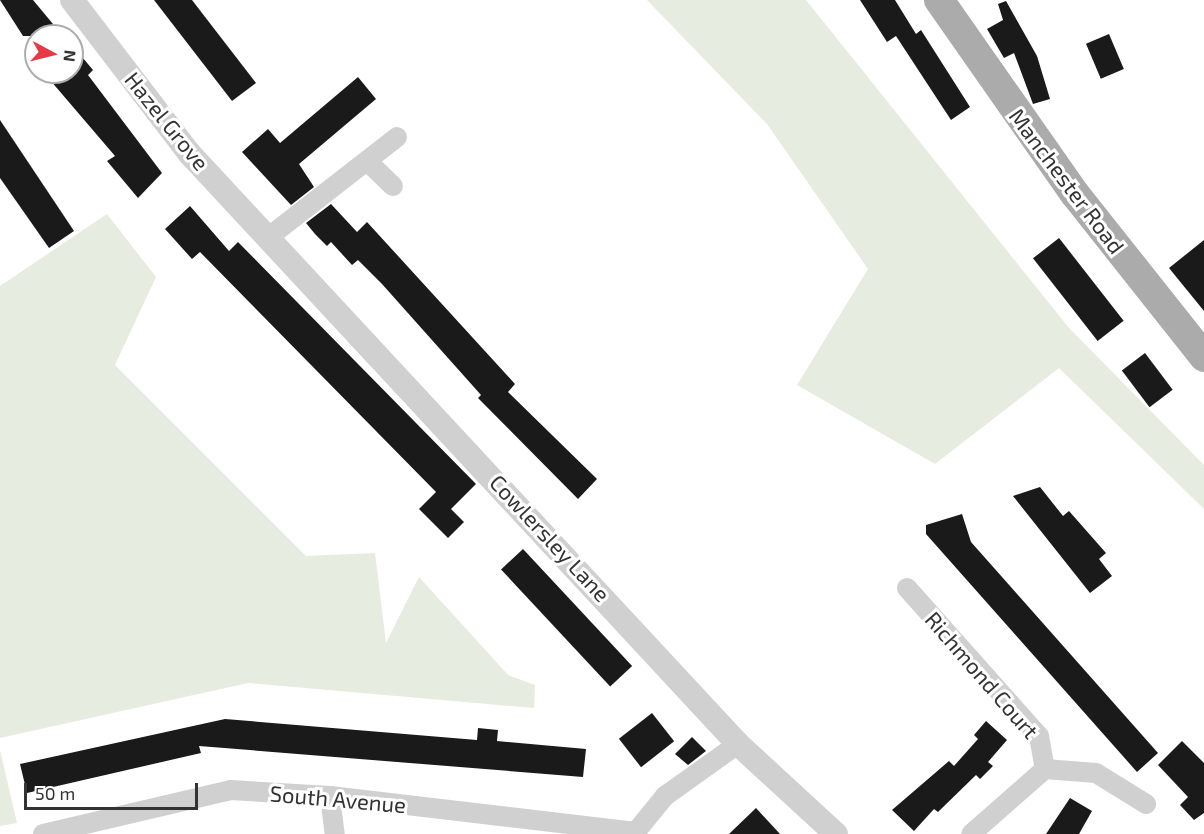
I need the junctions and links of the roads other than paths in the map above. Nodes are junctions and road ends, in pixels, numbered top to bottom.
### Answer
1 (72, 0) edge
2 (943, 2) edge
3 (397, 137) dead end
4 (367, 161) junction
5 (393, 186) dead end
6 (270, 236) junction
7 (1204, 357) edge
8 (907, 588) dead end
9 (738, 744) junction
10 (1045, 769) junction
11 (330, 796) junction
12 (1146, 804) dead end
13 (635, 833) edge
14 (43, 834) edge
15 (335, 834) edge
16 (836, 834) edge
17 (971, 834) edge

1 - 6 street, Hazel Grove
2 - 7 main road, Manchester Road
3 - 4 street
4 - 5 street
4 - 6 street
6 - 9 street, Cowlersley Lane
8 - 10 street, Richmond Court
9 - 13 street
9 - 16 street, Cowlersley Lane
10 - 12 street, Richmond Court
10 - 17 street, Richmond Court
11 - 13 street, South Avenue
11 - 14 street, South Avenue
11 - 15 street

